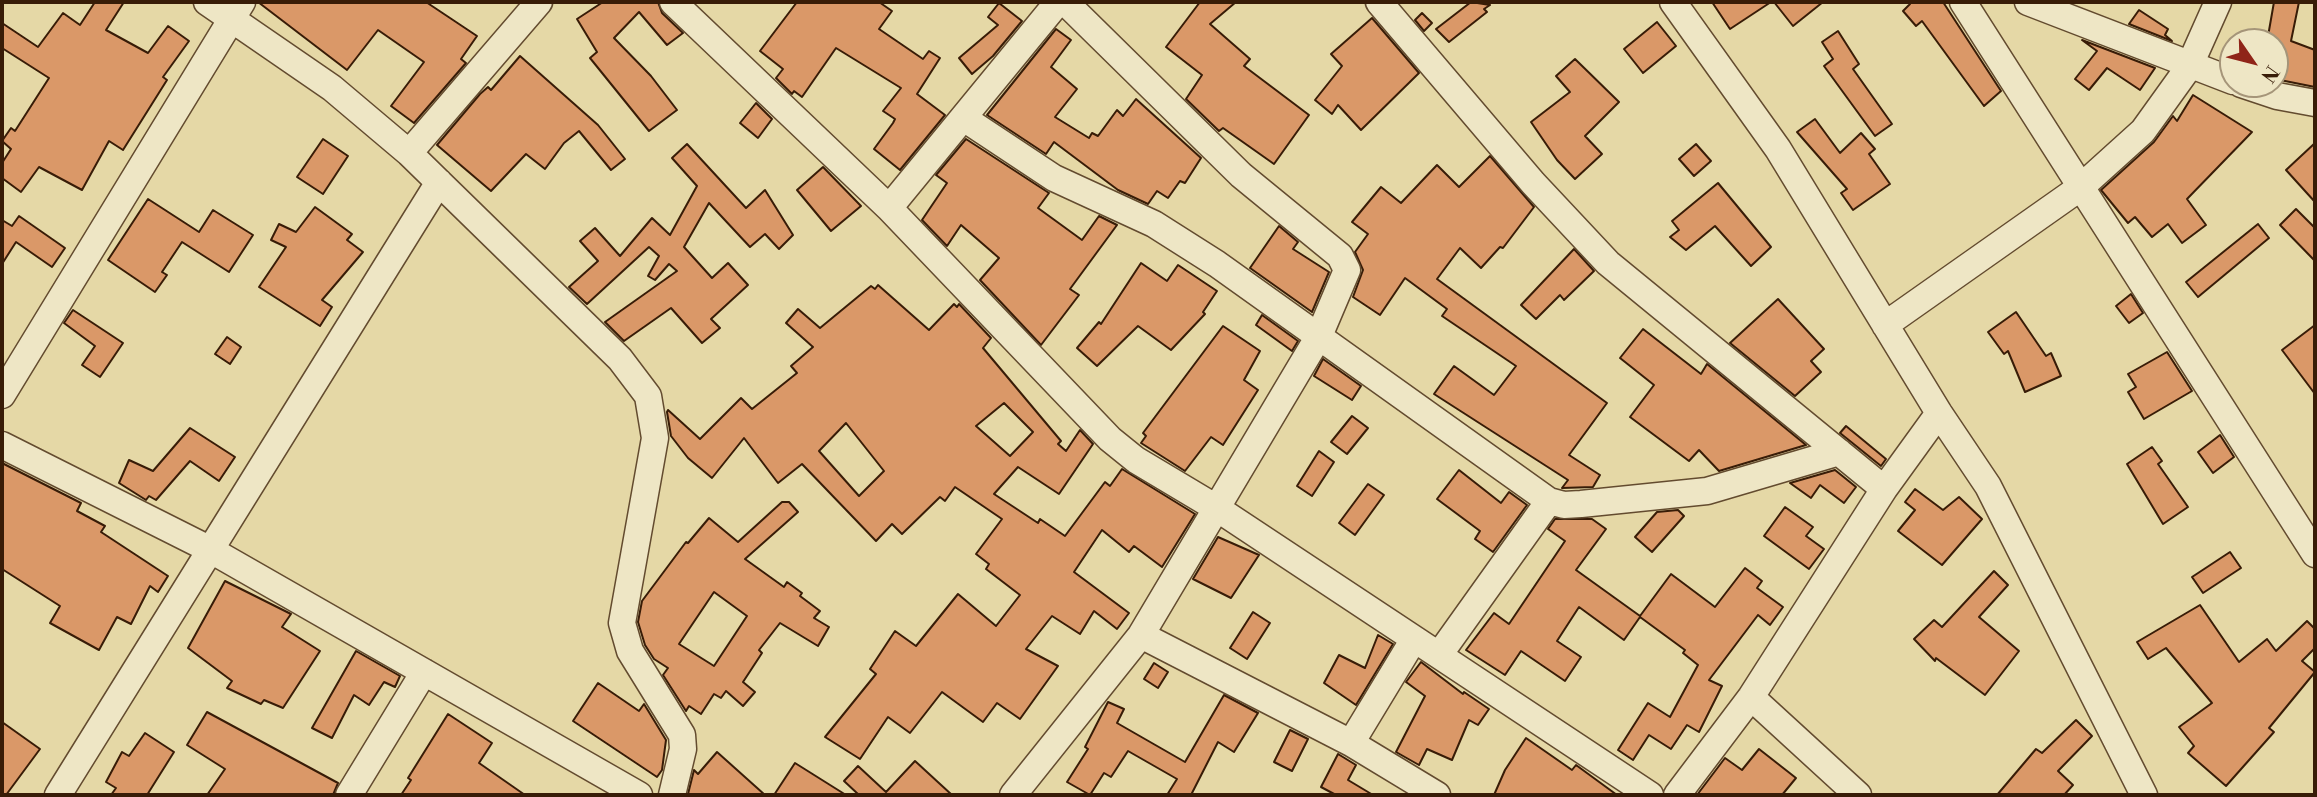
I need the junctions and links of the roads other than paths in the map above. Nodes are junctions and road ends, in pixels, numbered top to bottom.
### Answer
1 (207, 2) edge
2 (539, 2) edge
3 (673, 2) edge
4 (1058, 2) edge
5 (1065, 2) edge
6 (1379, 2) edge
7 (1672, 2) edge
8 (1963, 2) edge
9 (2028, 2) edge
10 (2218, 2) edge
11 (236, 10) edge
12 (2189, 67) junction
13 (2219, 77) edge
14 (2288, 98) edge
15 (2315, 103) edge
16 (965, 119) junction
17 (409, 153) junction
18 (439, 183) junction
19 (2081, 187) junction
20 (889, 208) junction
21 (1885, 325) junction
22 (1319, 336) junction
23 (2, 395) edge
24 (1939, 413) junction
25 (2, 445) edge
26 (1839, 452) junction
27 (1884, 489) junction
28 (1549, 500) junction
29 (1218, 509) junction
30 (209, 549) junction
31 (2315, 554) edge
32 (1141, 635) junction
33 (1414, 639) junction
34 (1439, 655) junction
35 (424, 672) junction
36 (1751, 697) junction
37 (1351, 743) junction
38 (58, 795) edge
39 (349, 795) edge
40 (639, 795) edge
41 (672, 795) edge
42 (1013, 795) edge
43 (1437, 795) edge
44 (1650, 795) edge
45 (1678, 795) edge
46 (1858, 795) edge
47 (2144, 795) edge

1 - 11 street
2 - 17 street
3 - 20 street
4 - 16 street
5 - 22 street
6 - 26 street
7 - 21 street
8 - 19 street
9 - 12 street
10 - 12 street
11 - 17 street
11 - 23 street
12 - 13 street
12 - 19 street
14 - 15 street
16 - 20 street
16 - 22 street
17 - 18 street
18 - 30 street
18 - 41 street
19 - 21 street
19 - 31 street
20 - 29 street
21 - 24 street
22 - 28 street
22 - 29 street
24 - 27 street
24 - 47 street
25 - 30 street
26 - 27 street
26 - 28 street
27 - 36 street
28 - 34 street
29 - 32 street
29 - 33 street
30 - 35 street
30 - 38 street
32 - 37 street
32 - 42 street
33 - 34 street
33 - 37 street
34 - 44 street
35 - 39 street
35 - 40 street
36 - 45 street
36 - 46 street
37 - 43 street

